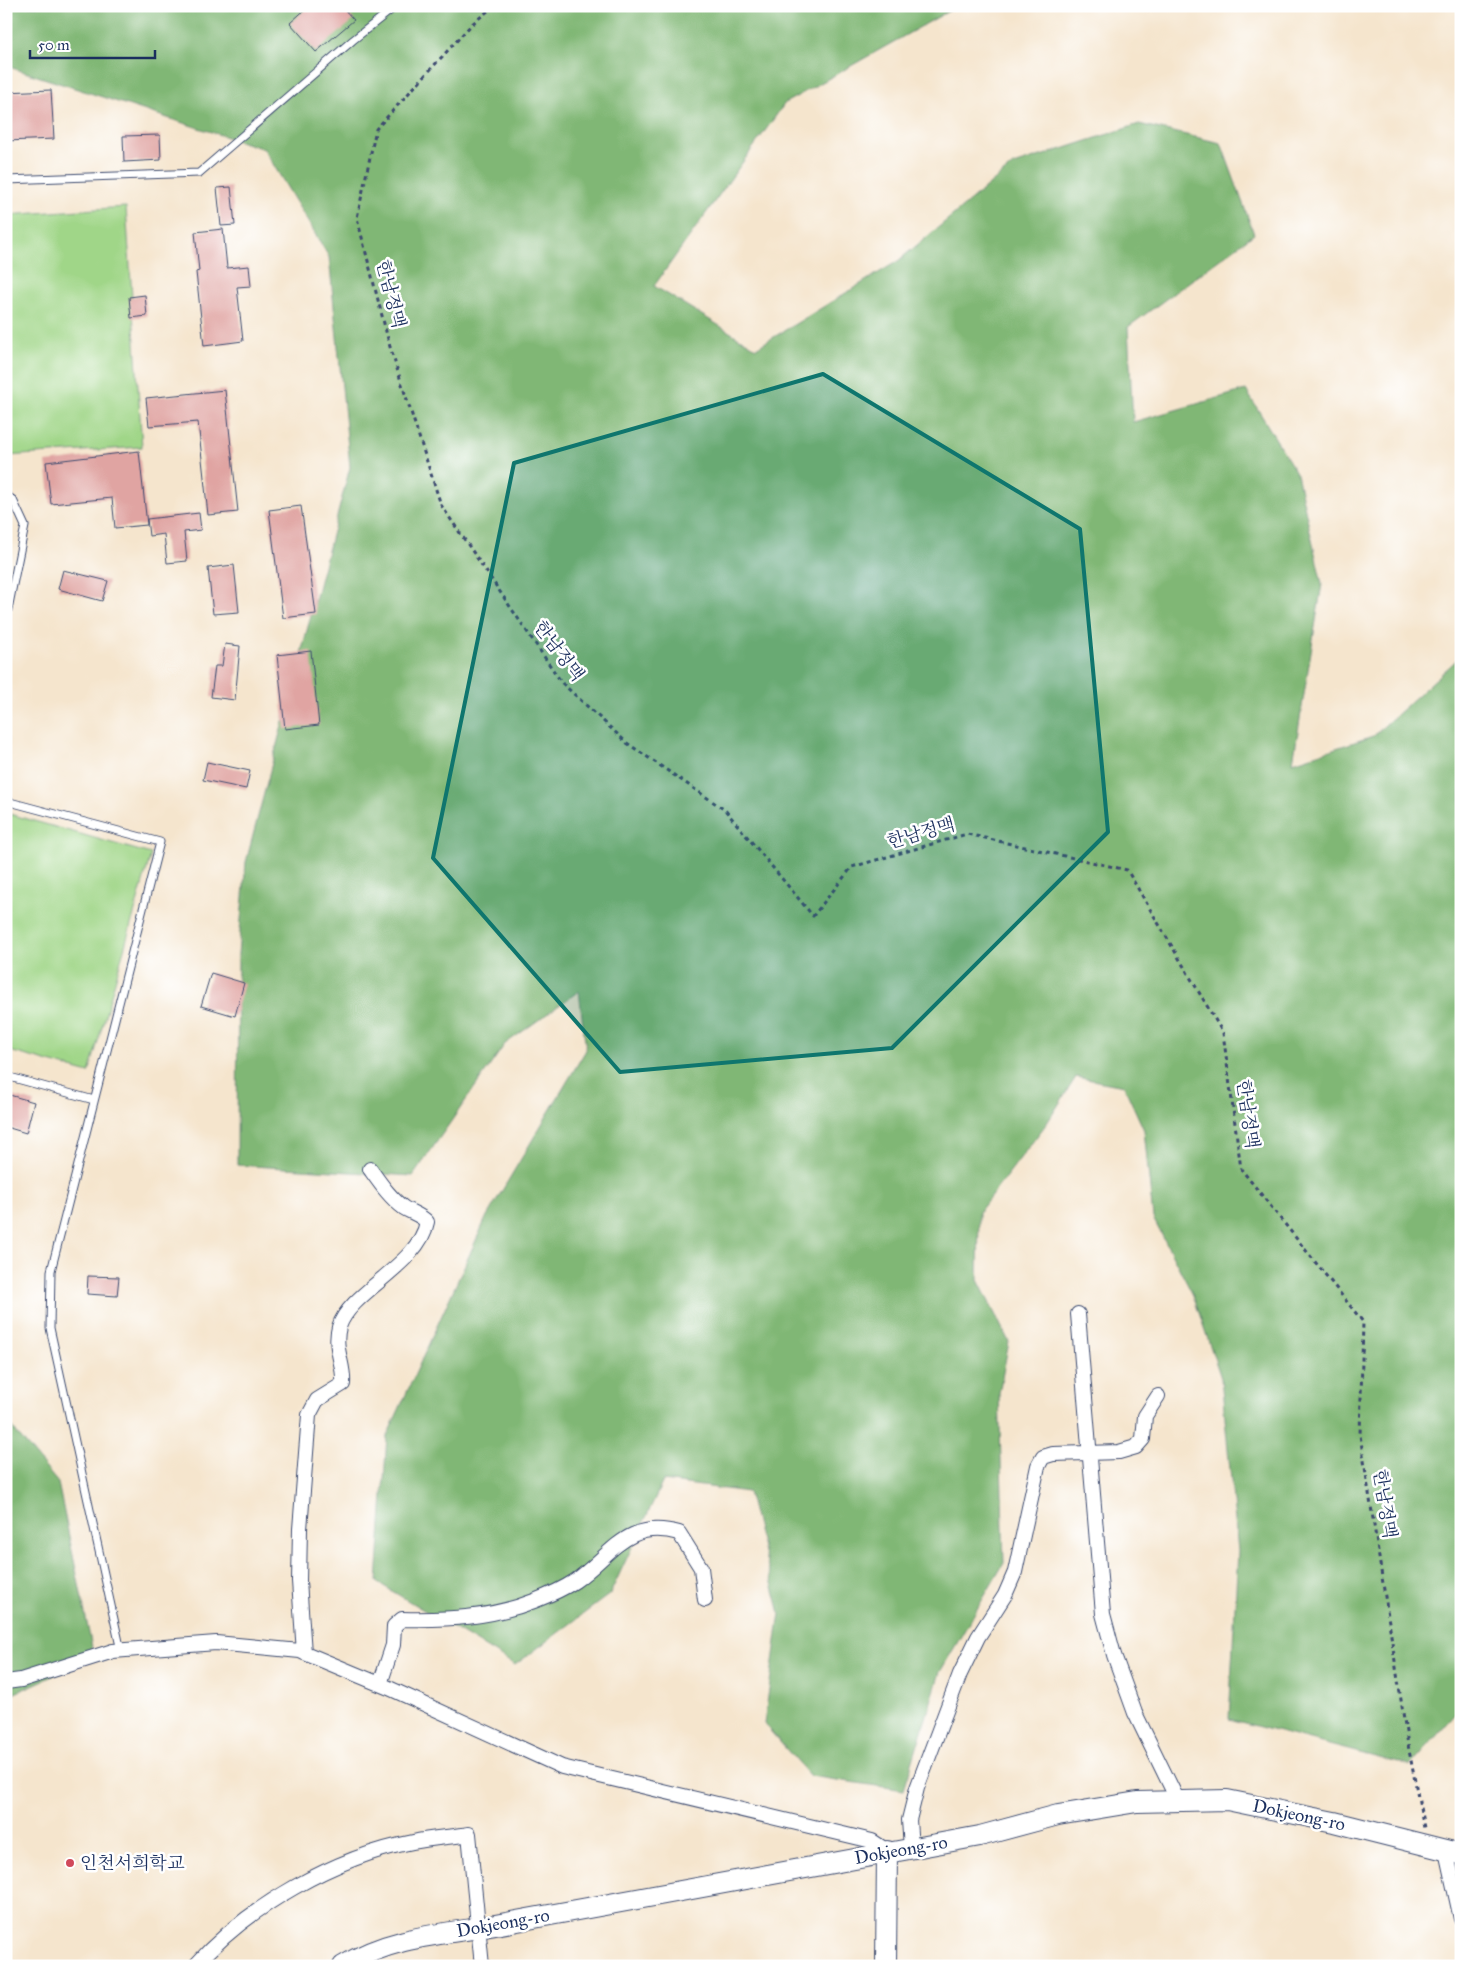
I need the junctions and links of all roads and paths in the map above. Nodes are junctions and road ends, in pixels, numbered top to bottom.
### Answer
1 (396, 6) edge
2 (494, 6) edge
3 (6, 180) edge
4 (6, 495) edge
5 (6, 619) edge
6 (6, 801) edge
7 (6, 1076) edge
8 (94, 1100) junction
9 (370, 1169) dead end
10 (1078, 1314) dead end
11 (1158, 1396) dead end
12 (1090, 1454) junction
13 (705, 1600) dead end
14 (121, 1651) junction
15 (304, 1652) junction
16 (6, 1682) edge
17 (380, 1684) junction
18 (1178, 1802) junction
19 (911, 1848) junction
20 (1444, 1850) edge
21 (887, 1852) junction
22 (1461, 1919) edge
23 (479, 1928) junction
24 (195, 1966) edge
25 (343, 1966) edge
26 (482, 1966) edge
27 (886, 1966) edge

1 - 3 lane
2 - 20 path, 한남정맥
4 - 5 lane
6 - 8 lane
7 - 8 lane
8 - 14 lane
9 - 15 street
10 - 12 street
11 - 12 street
12 - 18 street
12 - 19 street
13 - 17 street
14 - 15 street
14 - 16 street
15 - 17 street
17 - 21 street
18 - 19 street, Dokjeong-ro
18 - 20 street, Dokjeong-ro
19 - 21 street, Dokjeong-ro
20 - 22 street
21 - 23 street, Dokjeong-ro
21 - 27 street
23 - 24 street
23 - 25 street, Dokjeong-ro
23 - 26 street

